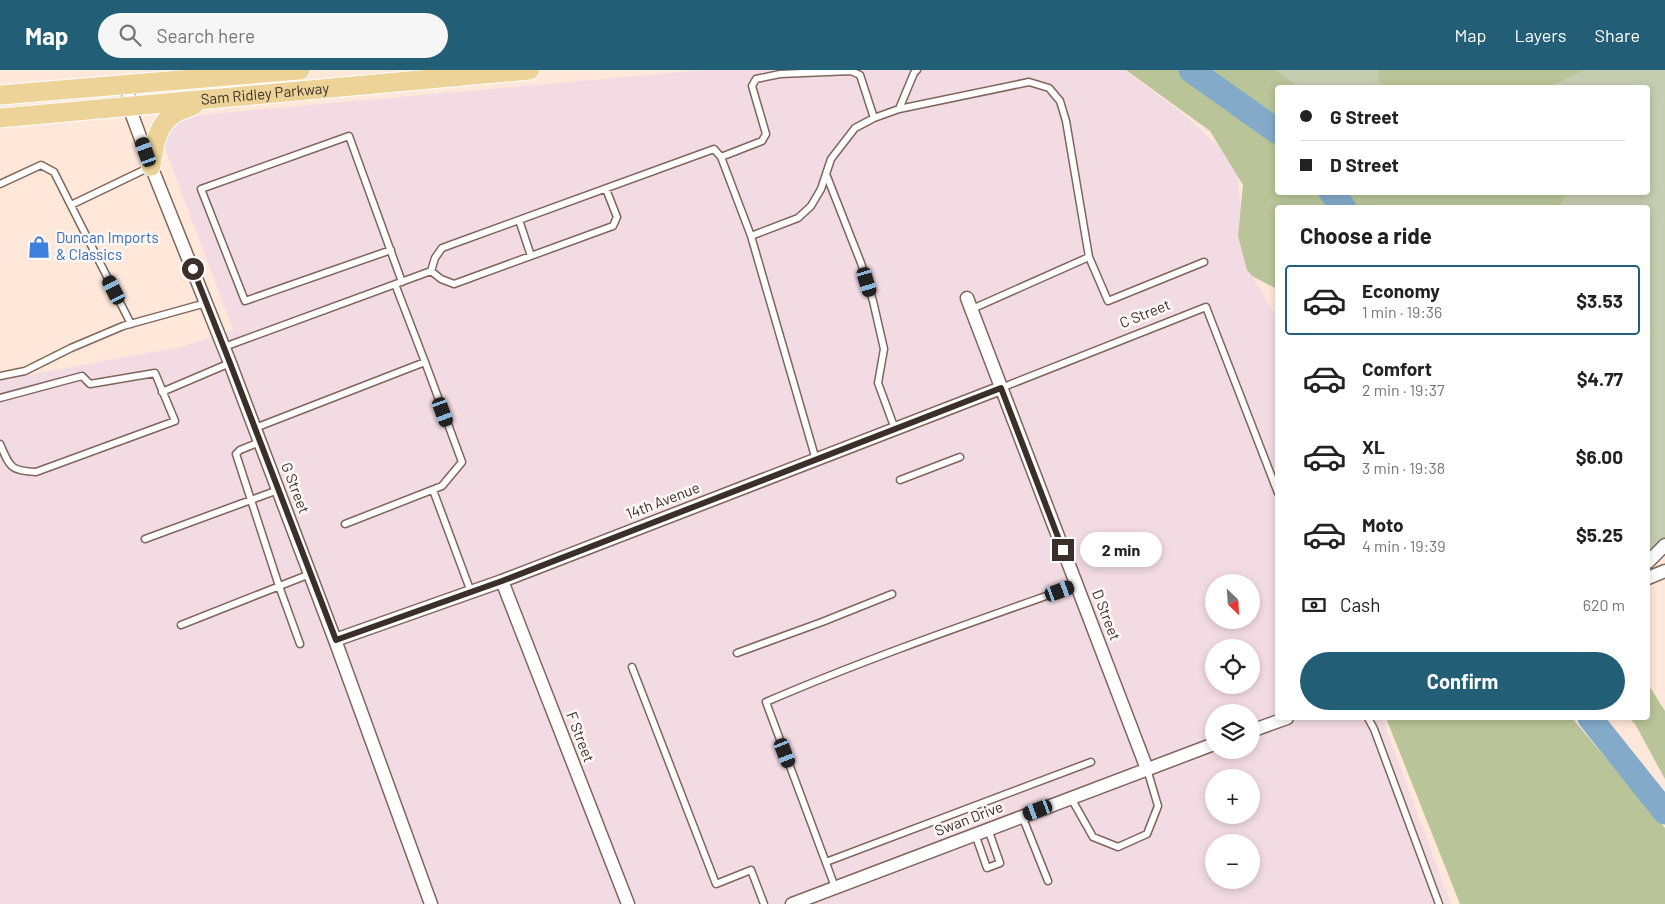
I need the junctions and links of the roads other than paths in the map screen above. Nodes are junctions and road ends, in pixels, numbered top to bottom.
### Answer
1 (300, 70) edge
2 (530, 70) edge
3 (917, 70) edge
4 (128, 82) junction
5 (0, 95) edge
6 (206, 100) junction
7 (129, 107) junction
8 (899, 109) junction
9 (0, 118) edge
10 (874, 118) junction
11 (721, 157) junction
12 (151, 166) junction
13 (826, 174) junction
14 (0, 184) edge
15 (606, 189) junction
16 (71, 205) junction
17 (519, 220) junction
18 (751, 236) junction
19 (390, 250) junction
20 (531, 256) junction
21 (1089, 257) junction
22 (1204, 262) dead end
23 (431, 271) junction
24 (402, 282) junction
25 (395, 284) junction
26 (206, 303) junction
27 (969, 303) joint
28 (131, 324) junction
29 (224, 347) junction
30 (425, 362) junction
31 (230, 363) junction
32 (0, 376) edge
33 (1001, 388) junction
34 (162, 392) junction
35 (0, 398) edge
36 (255, 428) junction
37 (895, 429) junction
38 (260, 442) junction
39 (0, 444) edge
40 (960, 457) dead end
41 (816, 460) junction
42 (900, 480) dead end
43 (1275, 484) edge
44 (278, 490) junction
45 (433, 490) junction
46 (251, 500) junction
47 (345, 524) dead end
48 (145, 539) dead end
49 (1665, 545) edge
50 (1650, 560) edge
51 (1665, 572) edge
52 (310, 574) junction
53 (1650, 577) edge
54 (502, 581) junction
55 (1077, 585) junction
56 (279, 586) junction
57 (471, 592) junction
58 (892, 594) dead end
59 (181, 625) dead end
60 (336, 640) junction
61 (300, 644) dead end
62 (737, 653) dead end
63 (632, 667) dead end
64 (1281, 720) edge
65 (1369, 720) edge
66 (1260, 728) edge
67 (1205, 747) edge
68 (1091, 762) dead end
69 (1147, 769) junction
70 (1070, 798) junction
71 (1022, 816) junction
72 (988, 829) junction
73 (975, 834) junction
74 (826, 862) junction
75 (1048, 881) dead end
76 (835, 887) junction
77 (431, 904) edge
78 (628, 904) edge
79 (764, 904) edge
80 (792, 904) edge
81 (1439, 904) edge

1 - 4 main road, Sam Ridley Parkway
2 - 6 main road, Sam Ridley Parkway
3 - 8 lane
4 - 5 main road, Sam Ridley Parkway
4 - 7 street, G Street
6 - 7 main road, Sam Ridley Parkway
6 - 12 main road
7 - 9 main road, Sam Ridley Parkway
7 - 12 street, G Street
8 - 10 lane
8 - 21 lane
10 - 11 lane
10 - 13 lane
11 - 15 lane
11 - 18 lane
12 - 16 lane
12 - 26 street, G Street
13 - 18 lane
13 - 37 lane
14 - 16 lane
15 - 17 lane
15 - 20 lane
16 - 28 lane
17 - 20 lane
17 - 23 lane
18 - 41 lane
19 - 19 lane
19 - 24 lane
20 - 23 lane
21 - 22 lane
21 - 27 lane
23 - 24 lane
24 - 25 lane
25 - 29 lane
25 - 30 lane
26 - 28 lane
26 - 29 street, G Street
27 - 33 street
28 - 32 lane
29 - 31 street, G Street
30 - 36 lane
30 - 45 lane
31 - 34 lane
31 - 36 street, G Street
33 - 37 street, 14th Avenue
33 - 43 lane, C Street
33 - 55 street, D Street
34 - 35 lane
34 - 39 lane
36 - 38 street, G Street
37 - 41 street, 14th Avenue
38 - 44 street, G Street
38 - 46 lane
40 - 42 lane
41 - 54 street, 14th Avenue
44 - 46 lane
44 - 52 street, G Street
45 - 47 lane
45 - 57 lane
46 - 48 lane
46 - 56 lane
49 - 50 street
51 - 53 street
52 - 56 lane
52 - 60 street, G Street
54 - 57 street, 14th Avenue
54 - 78 street, F Street
55 - 69 street, D Street
55 - 74 lane
56 - 59 lane
56 - 61 lane
57 - 60 street, 14th Avenue
58 - 62 lane
60 - 77 street, G Street
63 - 79 lane
64 - 66 street
65 - 81 lane
67 - 69 street, Swan Drive
68 - 74 lane
69 - 70 street, Swan Drive
69 - 70 lane
70 - 71 street, Swan Drive
71 - 72 street, Swan Drive
71 - 75 lane
72 - 73 street, Swan Drive
72 - 73 lane
73 - 76 street, Swan Drive
74 - 76 lane
76 - 80 street, Swan Drive

